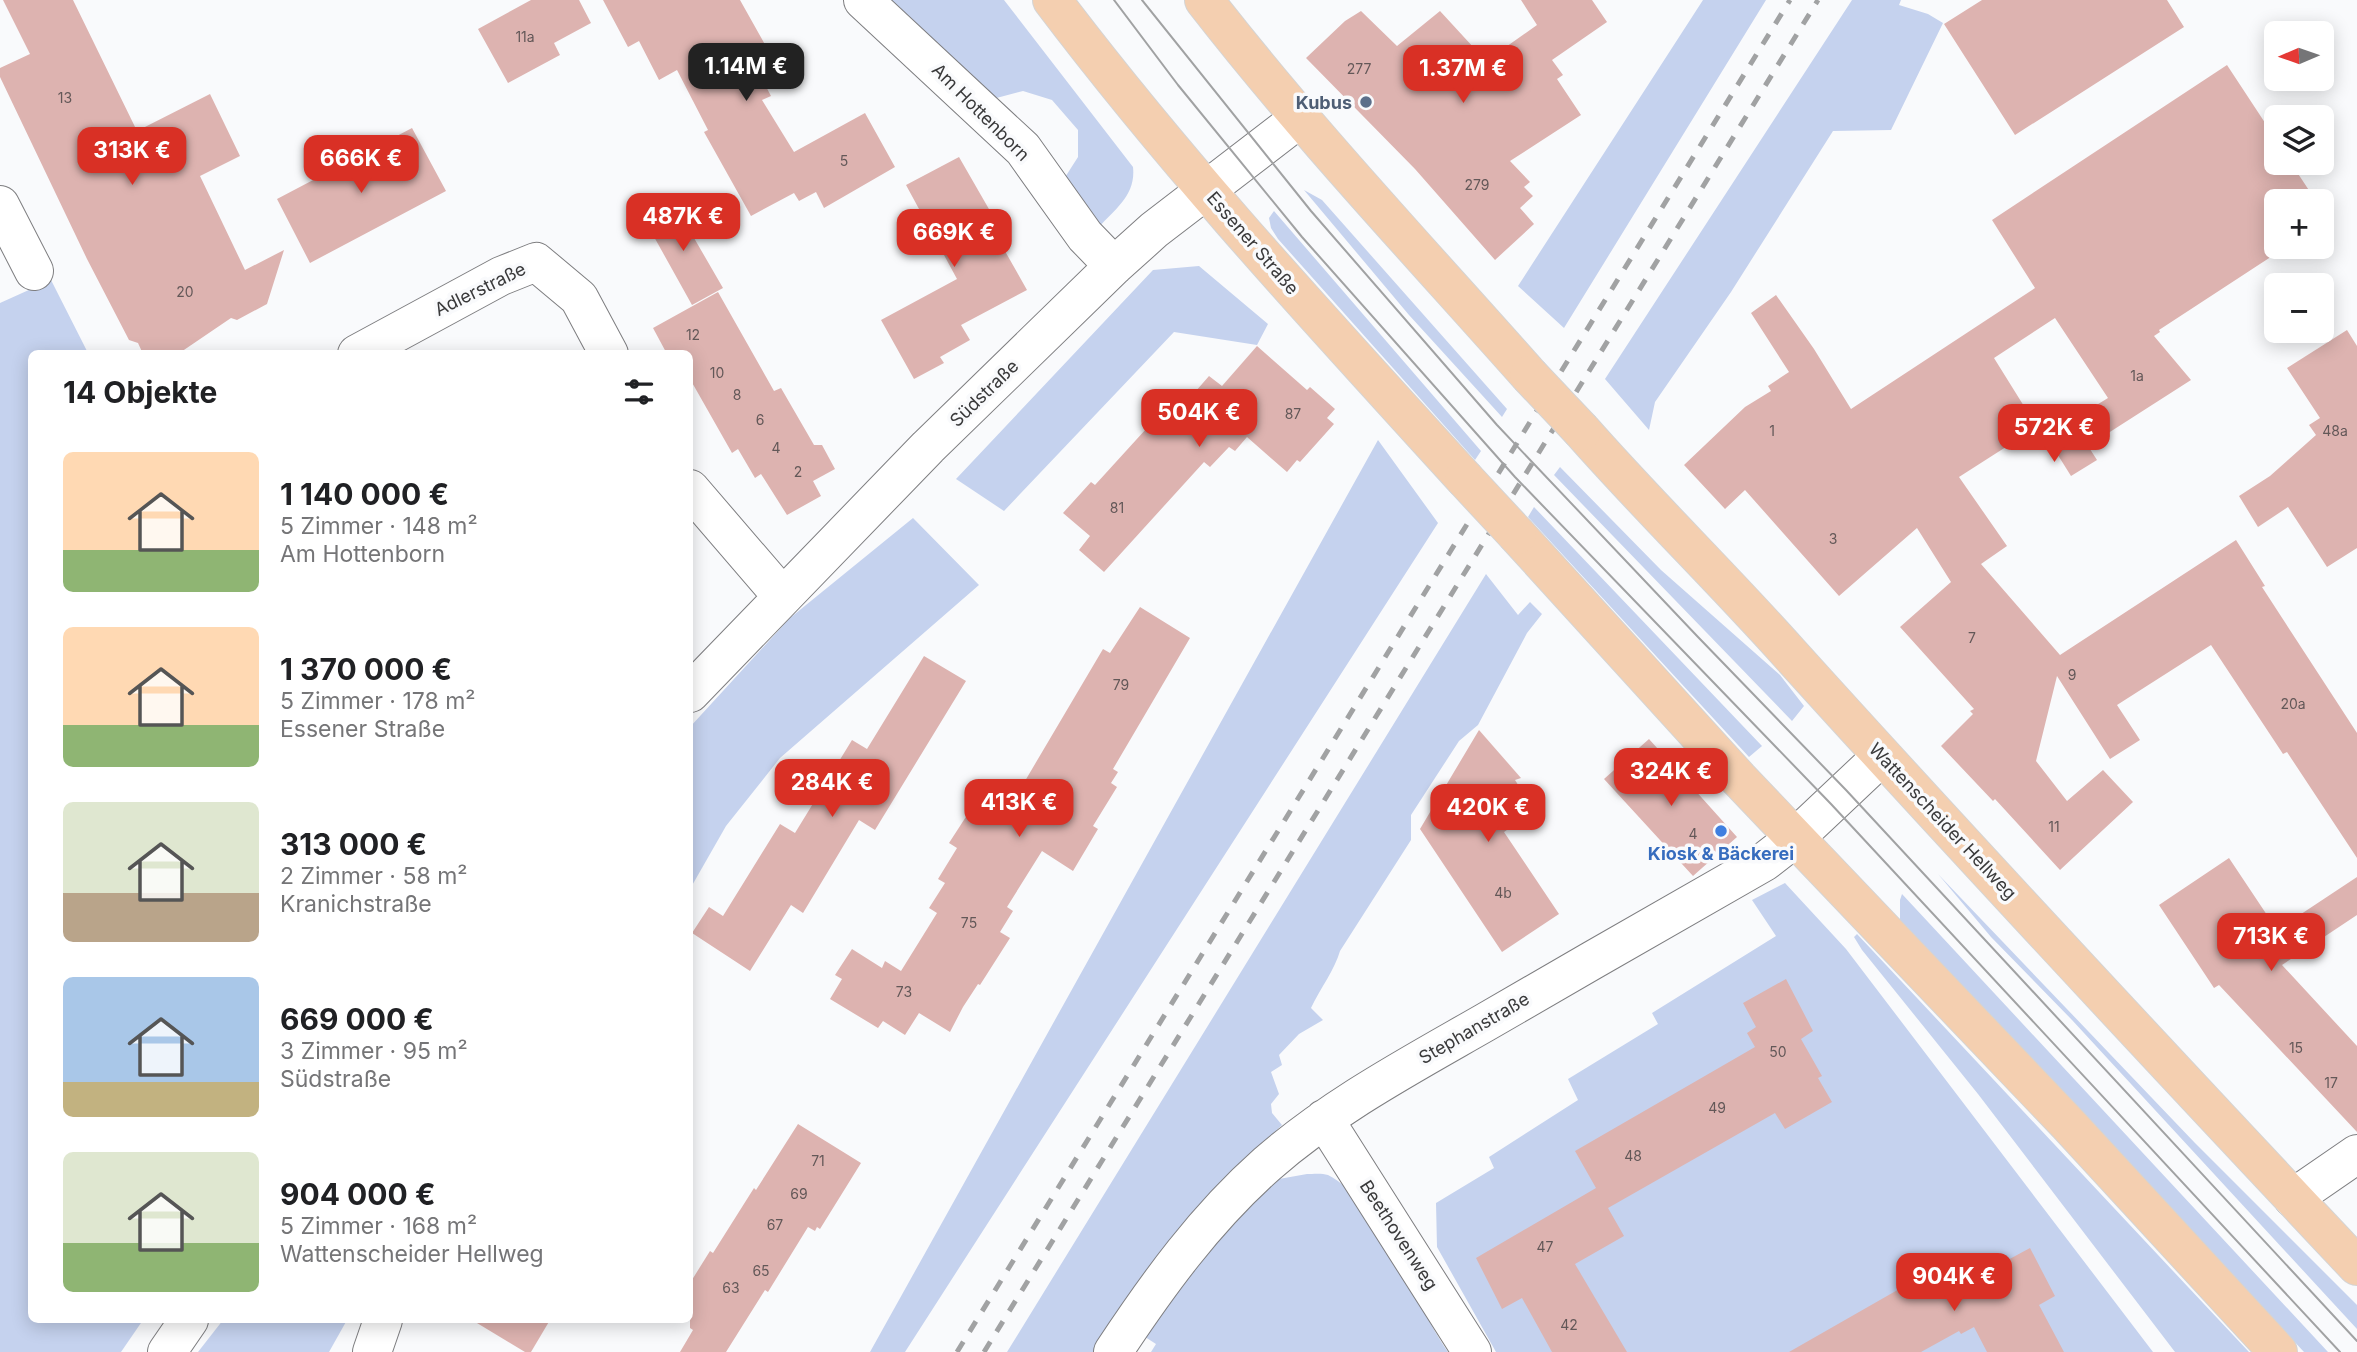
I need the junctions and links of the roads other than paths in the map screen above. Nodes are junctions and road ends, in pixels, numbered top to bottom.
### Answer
1 (863, 0) edge
2 (1052, 0) edge
3 (1204, 0) edge
4 (1300, 118) junction
5 (1208, 190) junction
6 (0, 205) edge
7 (1114, 266) junction
8 (34, 271) dead end
9 (364, 350) edge
10 (607, 350) edge
11 (693, 492) edge
12 (782, 596) junction
13 (693, 690) edge
14 (1882, 756) junction
15 (1795, 838) junction
16 (1324, 1119) junction
17 (2357, 1154) edge
18 (2293, 1198) junction
19 (2357, 1266) edge
20 (187, 1323) edge
21 (382, 1323) edge
22 (167, 1352) edge
23 (372, 1352) edge
24 (1112, 1352) edge
25 (1472, 1352) edge
26 (2278, 1352) edge

1 - 7 street, Am Hottenborn
2 - 5 main road, Essener Straße
3 - 4 main road
4 - 5 street, Südstraße
4 - 14 main road, Wattenscheider Hellweg, bridge
5 - 7 street, Südstraße
5 - 15 main road, Essener Straße, bridge
6 - 8 street
7 - 12 street, Südstraße
9 - 10 street, Adlerstraße
11 - 12 street
12 - 13 street, Südstraße
14 - 15 street, Stephanstraße
14 - 18 main road, Wattenscheider Hellweg
15 - 16 street, Stephanstraße
15 - 26 main road
16 - 24 street, Stephanstraße
16 - 25 street, Beethovenweg
17 - 18 street
18 - 19 main road, Wattenscheider Hellweg
20 - 22 street
21 - 23 street

